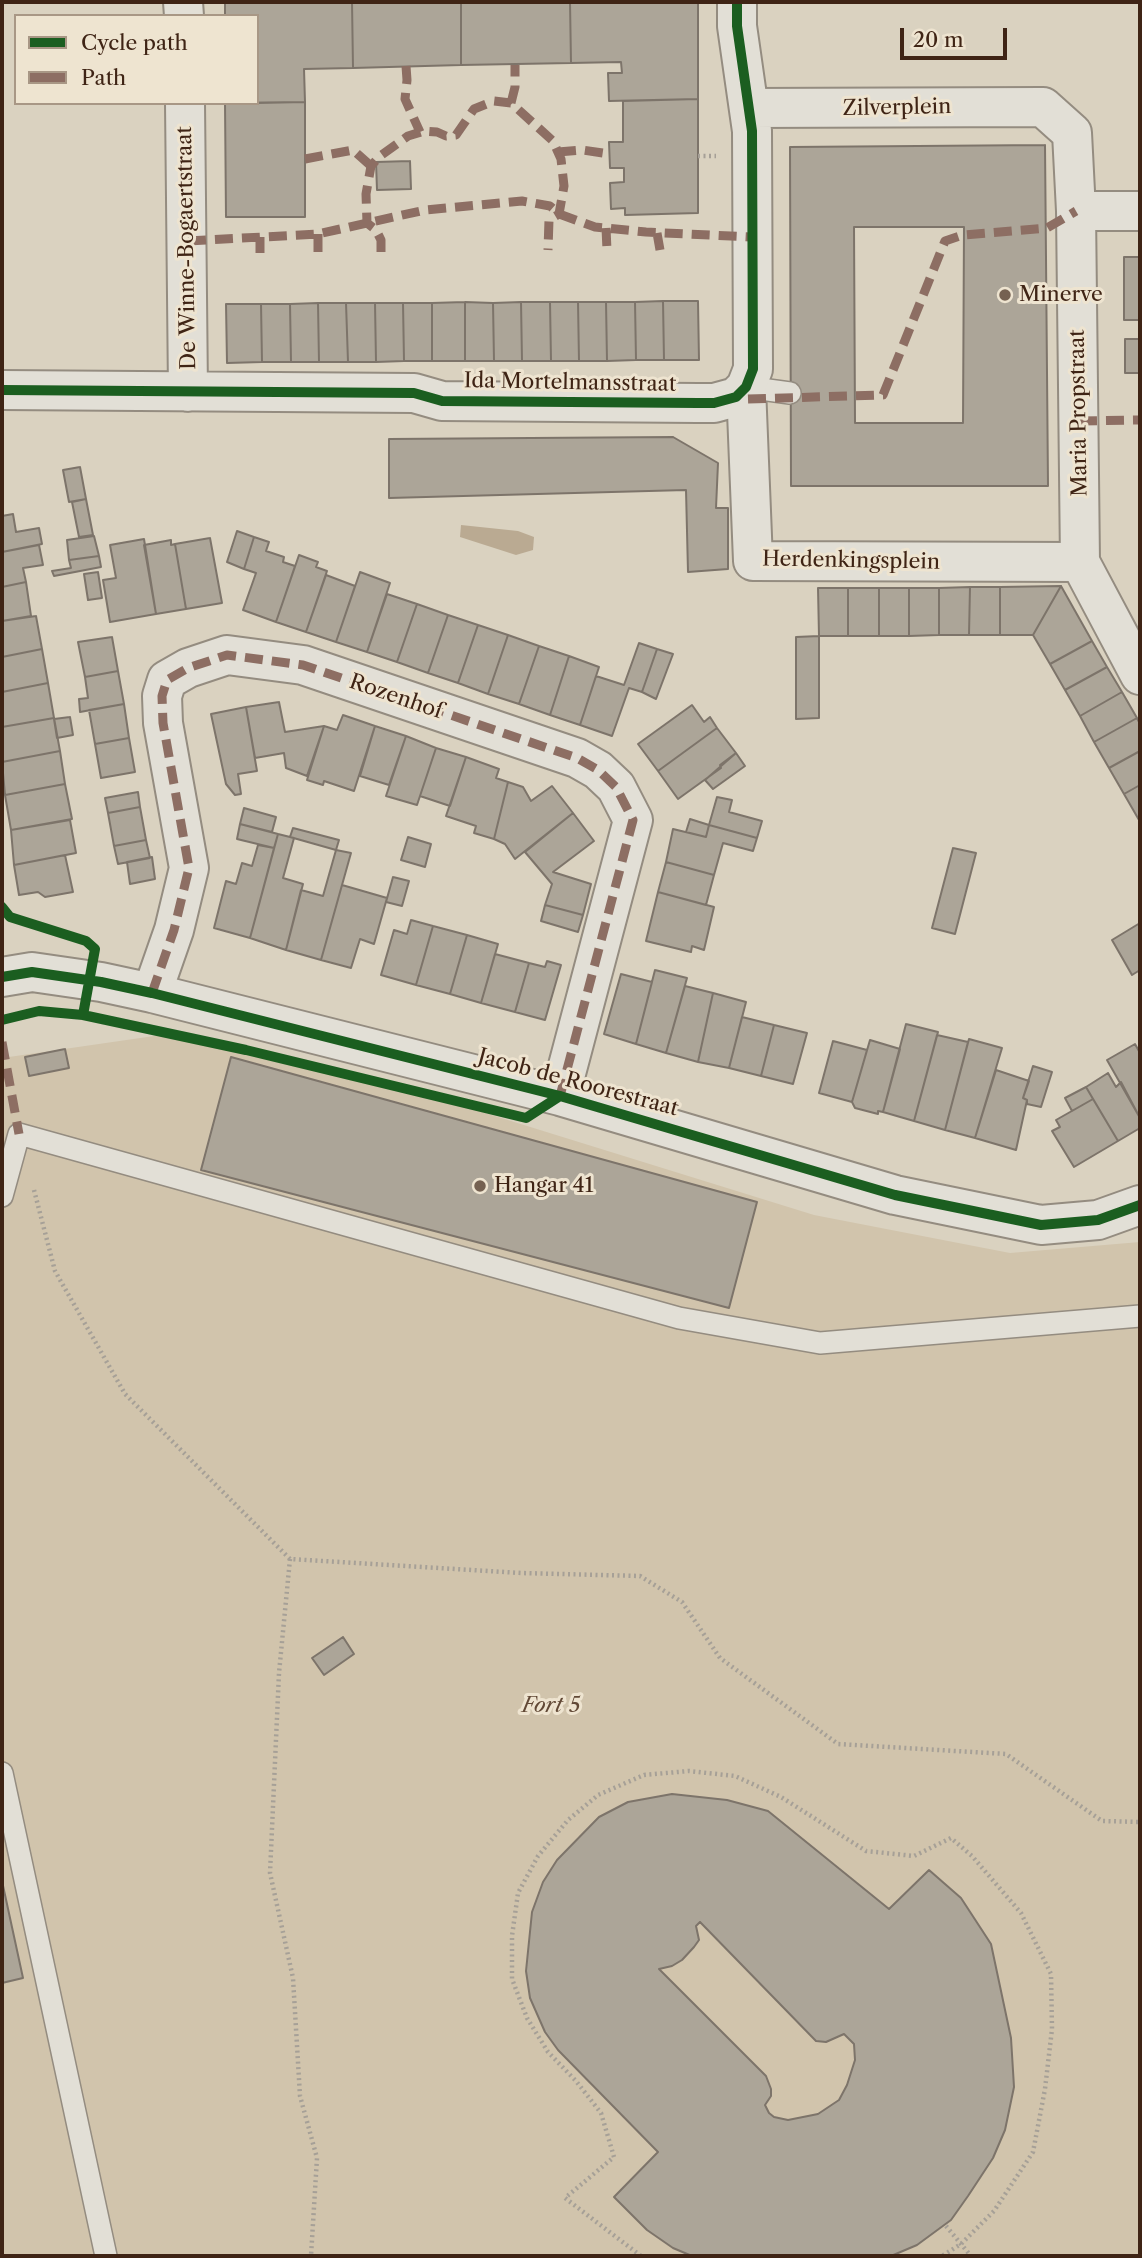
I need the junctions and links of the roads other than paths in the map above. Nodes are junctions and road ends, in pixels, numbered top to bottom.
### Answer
1 (737, 2) edge
2 (185, 105) edge
3 (1043, 107) joint
4 (750, 108) junction
5 (1076, 211) junction
6 (1140, 211) edge
7 (747, 387) junction
8 (2, 390) edge
9 (188, 392) junction
10 (790, 393) dead end
11 (1080, 562) junction
12 (1137, 661) edge
13 (2, 977) edge
14 (152, 993) junction
15 (560, 1096) junction
16 (2, 1196) edge
17 (1140, 1205) edge
18 (1140, 1316) edge
19 (2, 1773) edge
20 (106, 2256) edge

1 - 4 street
2 - 9 street, De Winne-Bogaertstraat
3 - 4 street, Zilverplein
3 - 5 street, Maria Propstraat
4 - 7 street
5 - 6 street
5 - 11 street, Maria Propstraat
7 - 9 street, Ida Mortelmansstraat
7 - 10 lane
7 - 11 street, Herdenkingsplein
8 - 9 street, Ida Mortelmansstraat
11 - 12 street, Maria Propstraat
13 - 14 street, Jacob de Roorestraat
14 - 15 street, Jacob de Roorestraat
14 - 15 street, Rozenhof
15 - 17 street, Jacob de Roorestraat
16 - 18 lane
19 - 20 lane

